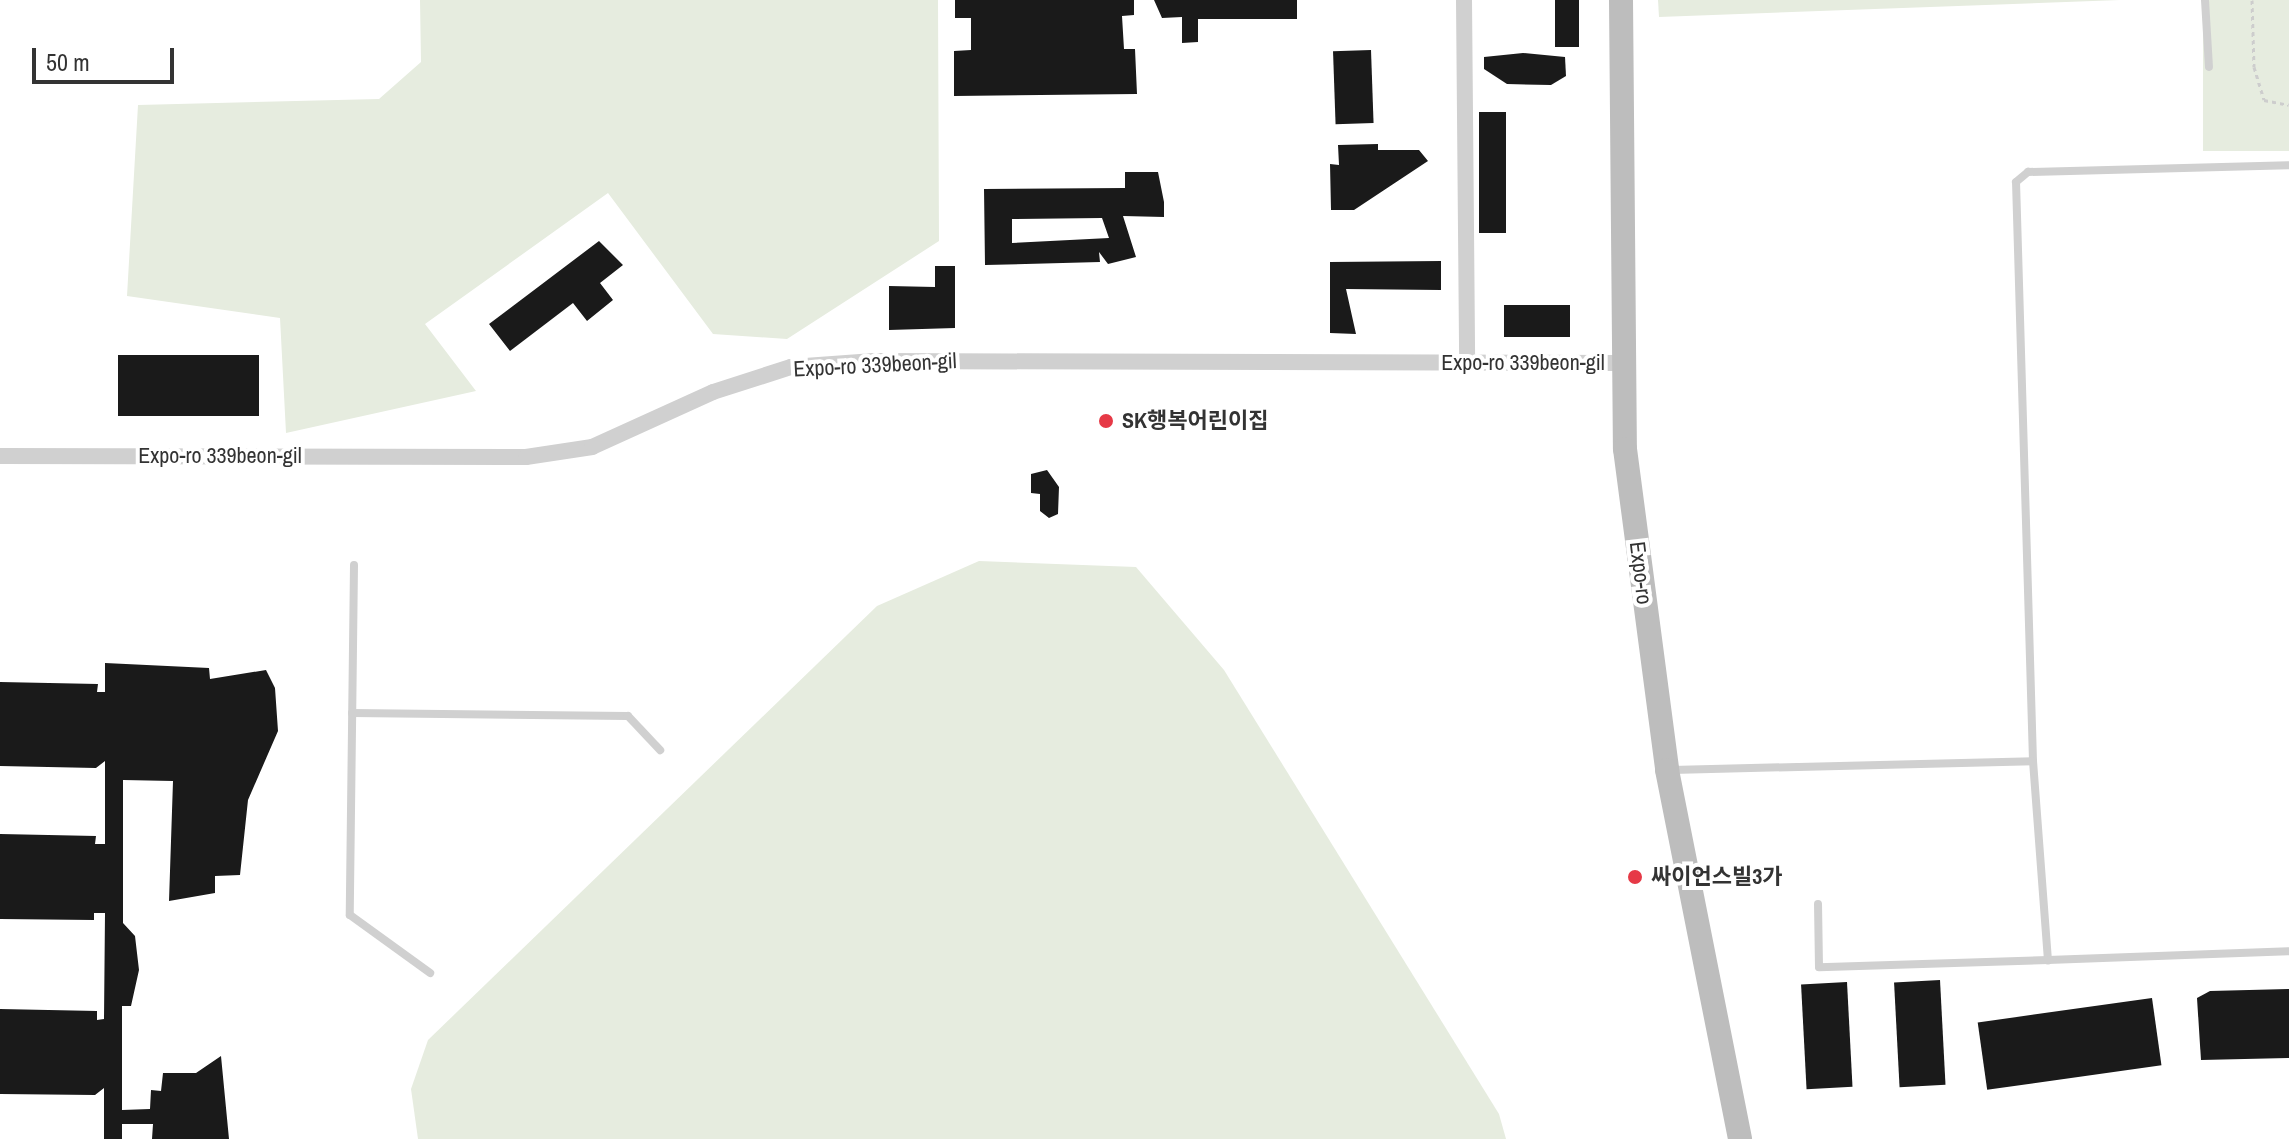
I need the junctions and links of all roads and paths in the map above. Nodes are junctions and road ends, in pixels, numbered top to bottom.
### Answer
1 (1464, 0) edge
2 (1621, 0) edge
3 (2205, 0) edge
4 (2252, 0) edge
5 (2209, 67) dead end
6 (2289, 105) edge
7 (2289, 165) edge
8 (1467, 362) junction
9 (1623, 363) junction
10 (0, 456) edge
11 (354, 565) dead end
12 (352, 713) junction
13 (660, 750) dead end
14 (2033, 761) junction
15 (1667, 770) junction
16 (1818, 904) dead end
17 (2289, 951) edge
18 (2048, 960) junction
19 (430, 973) dead end
20 (1740, 1139) edge

1 - 8 street
2 - 9 main road, Expo-ro
3 - 5 lane
4 - 6 path
7 - 14 lane
8 - 9 street, Expo-ro 339beon-gil
8 - 10 street, Expo-ro 339beon-gil
9 - 15 main road, Expo-ro
11 - 12 lane
12 - 13 lane
12 - 19 lane
14 - 15 lane
14 - 18 lane
15 - 20 main road, Expo-ro
16 - 18 lane
17 - 18 lane

